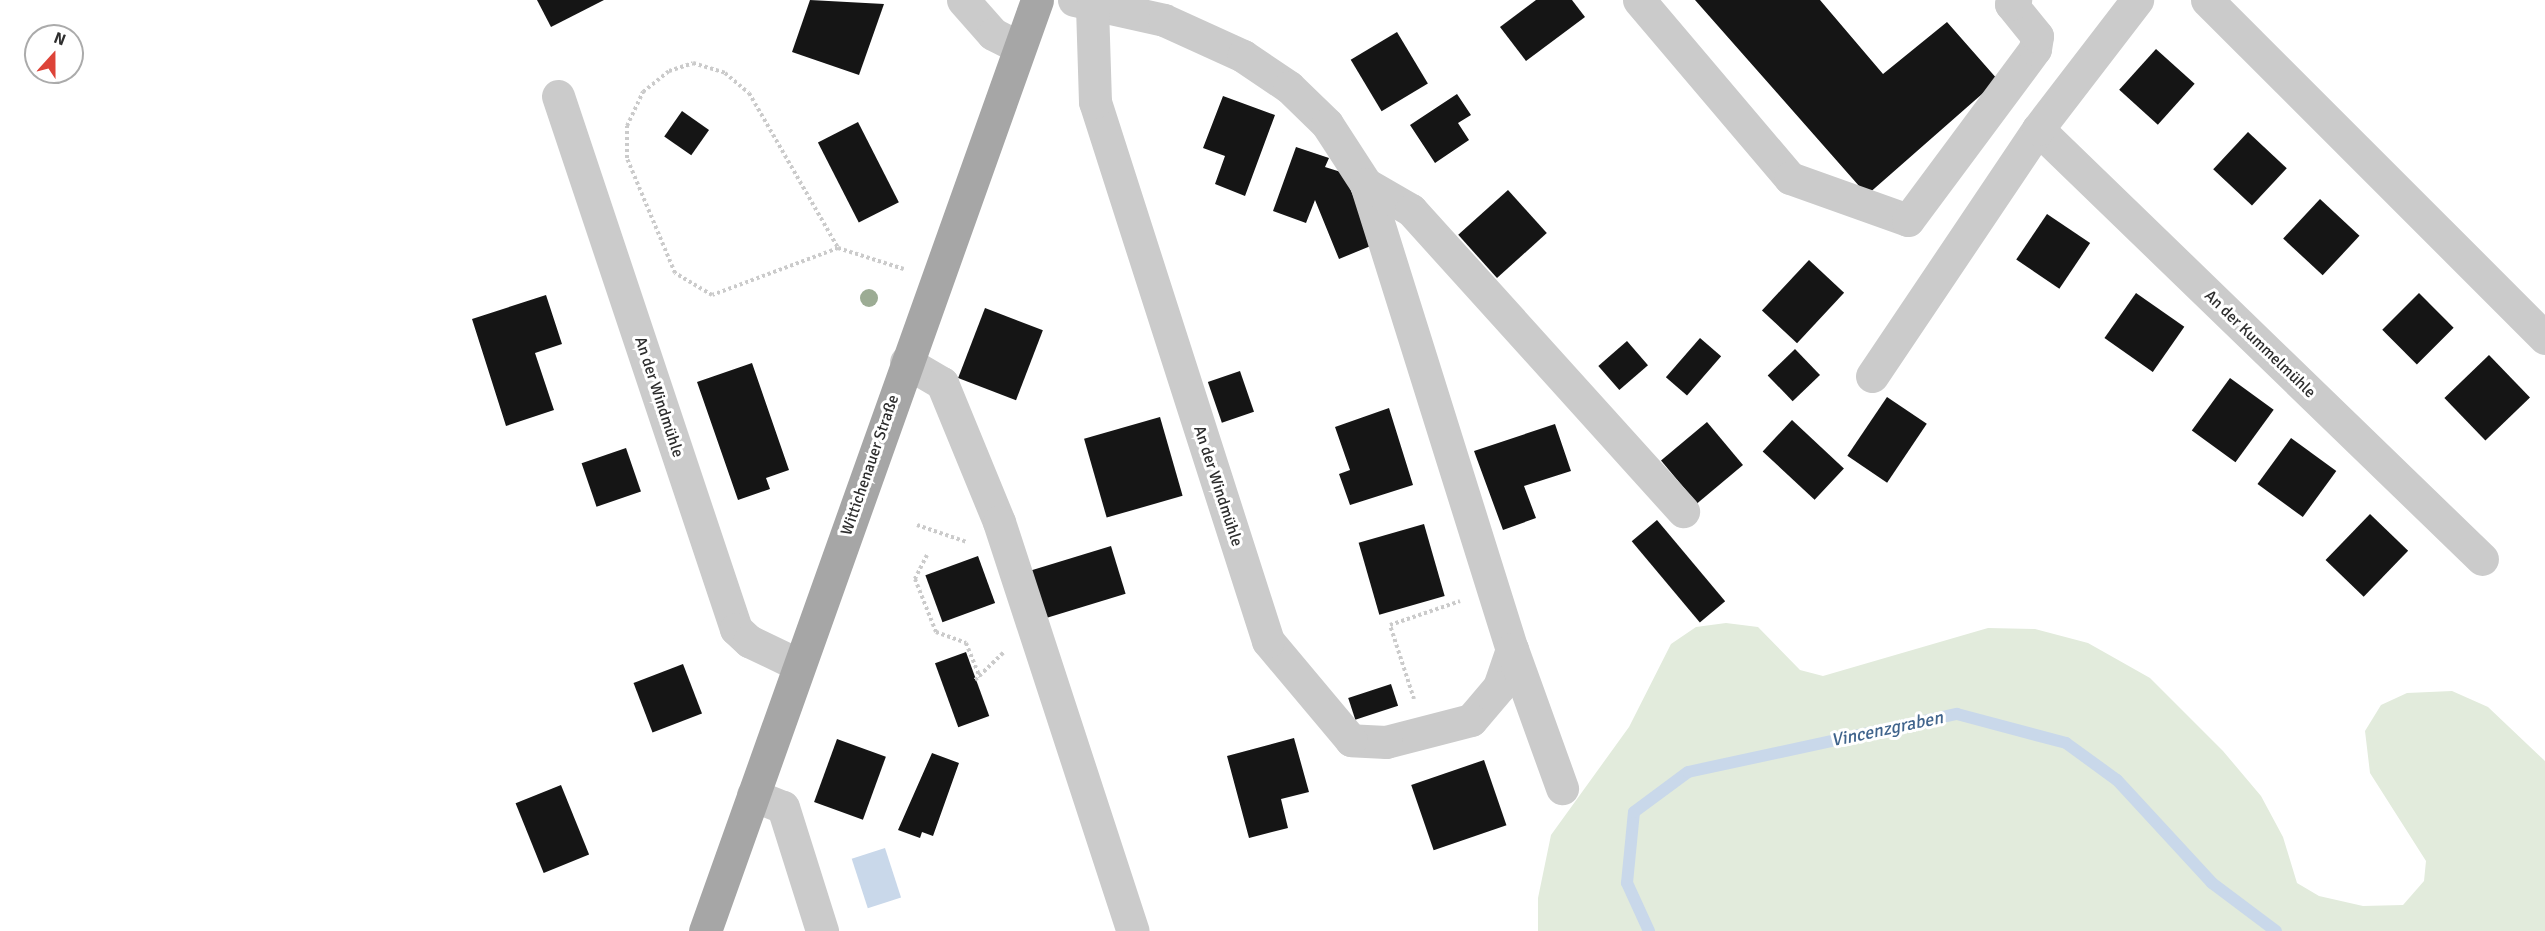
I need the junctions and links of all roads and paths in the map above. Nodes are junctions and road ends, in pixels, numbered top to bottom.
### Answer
1 (963, 0) edge
2 (1037, 0) edge
3 (1640, 0) edge
4 (2137, 0) edge
5 (2207, 0) edge
6 (2011, 1) edge
7 (1083, 4) edge
8 (1020, 46) junction
9 (558, 96) dead end
10 (2038, 129) junction
11 (1366, 183) junction
12 (838, 248) junction
13 (908, 270) dead end
14 (2545, 338) edge
15 (906, 362) junction
16 (1872, 376) dead end
17 (1683, 510) dead end
18 (927, 555) dead end
19 (2482, 559) dead end
20 (1493, 589) junction
21 (1512, 649) junction
22 (799, 665) junction
23 (980, 677) dead end
24 (1426, 734) junction
25 (1562, 788) dead end
26 (753, 795) junction
27 (705, 931) edge
28 (822, 931) edge
29 (1133, 931) edge

1 - 8 street
2 - 8 main road, Wittichenauer Straße
3 - 6 street
4 - 10 street
5 - 14 street
7 - 11 street, An der Windmühle
7 - 24 street, An der Windmühle
8 - 15 main road, Wittichenauer Straße
9 - 22 street, An der Windmühle
10 - 16 street
10 - 19 street, An der Kummelmühle
11 - 17 street, An der Windmühle
11 - 20 street, An der Windmühle
12 - 12 path
12 - 13 path
15 - 22 main road, Wittichenauer Straße
15 - 29 street
18 - 23 path
20 - 21 street, An der Windmühle
20 - 24 path
21 - 24 street, An der Windmühle
21 - 25 street, An der Windmühle
22 - 26 main road, Wittichenauer Straße
26 - 27 main road, Wittichenauer Straße
26 - 28 street

